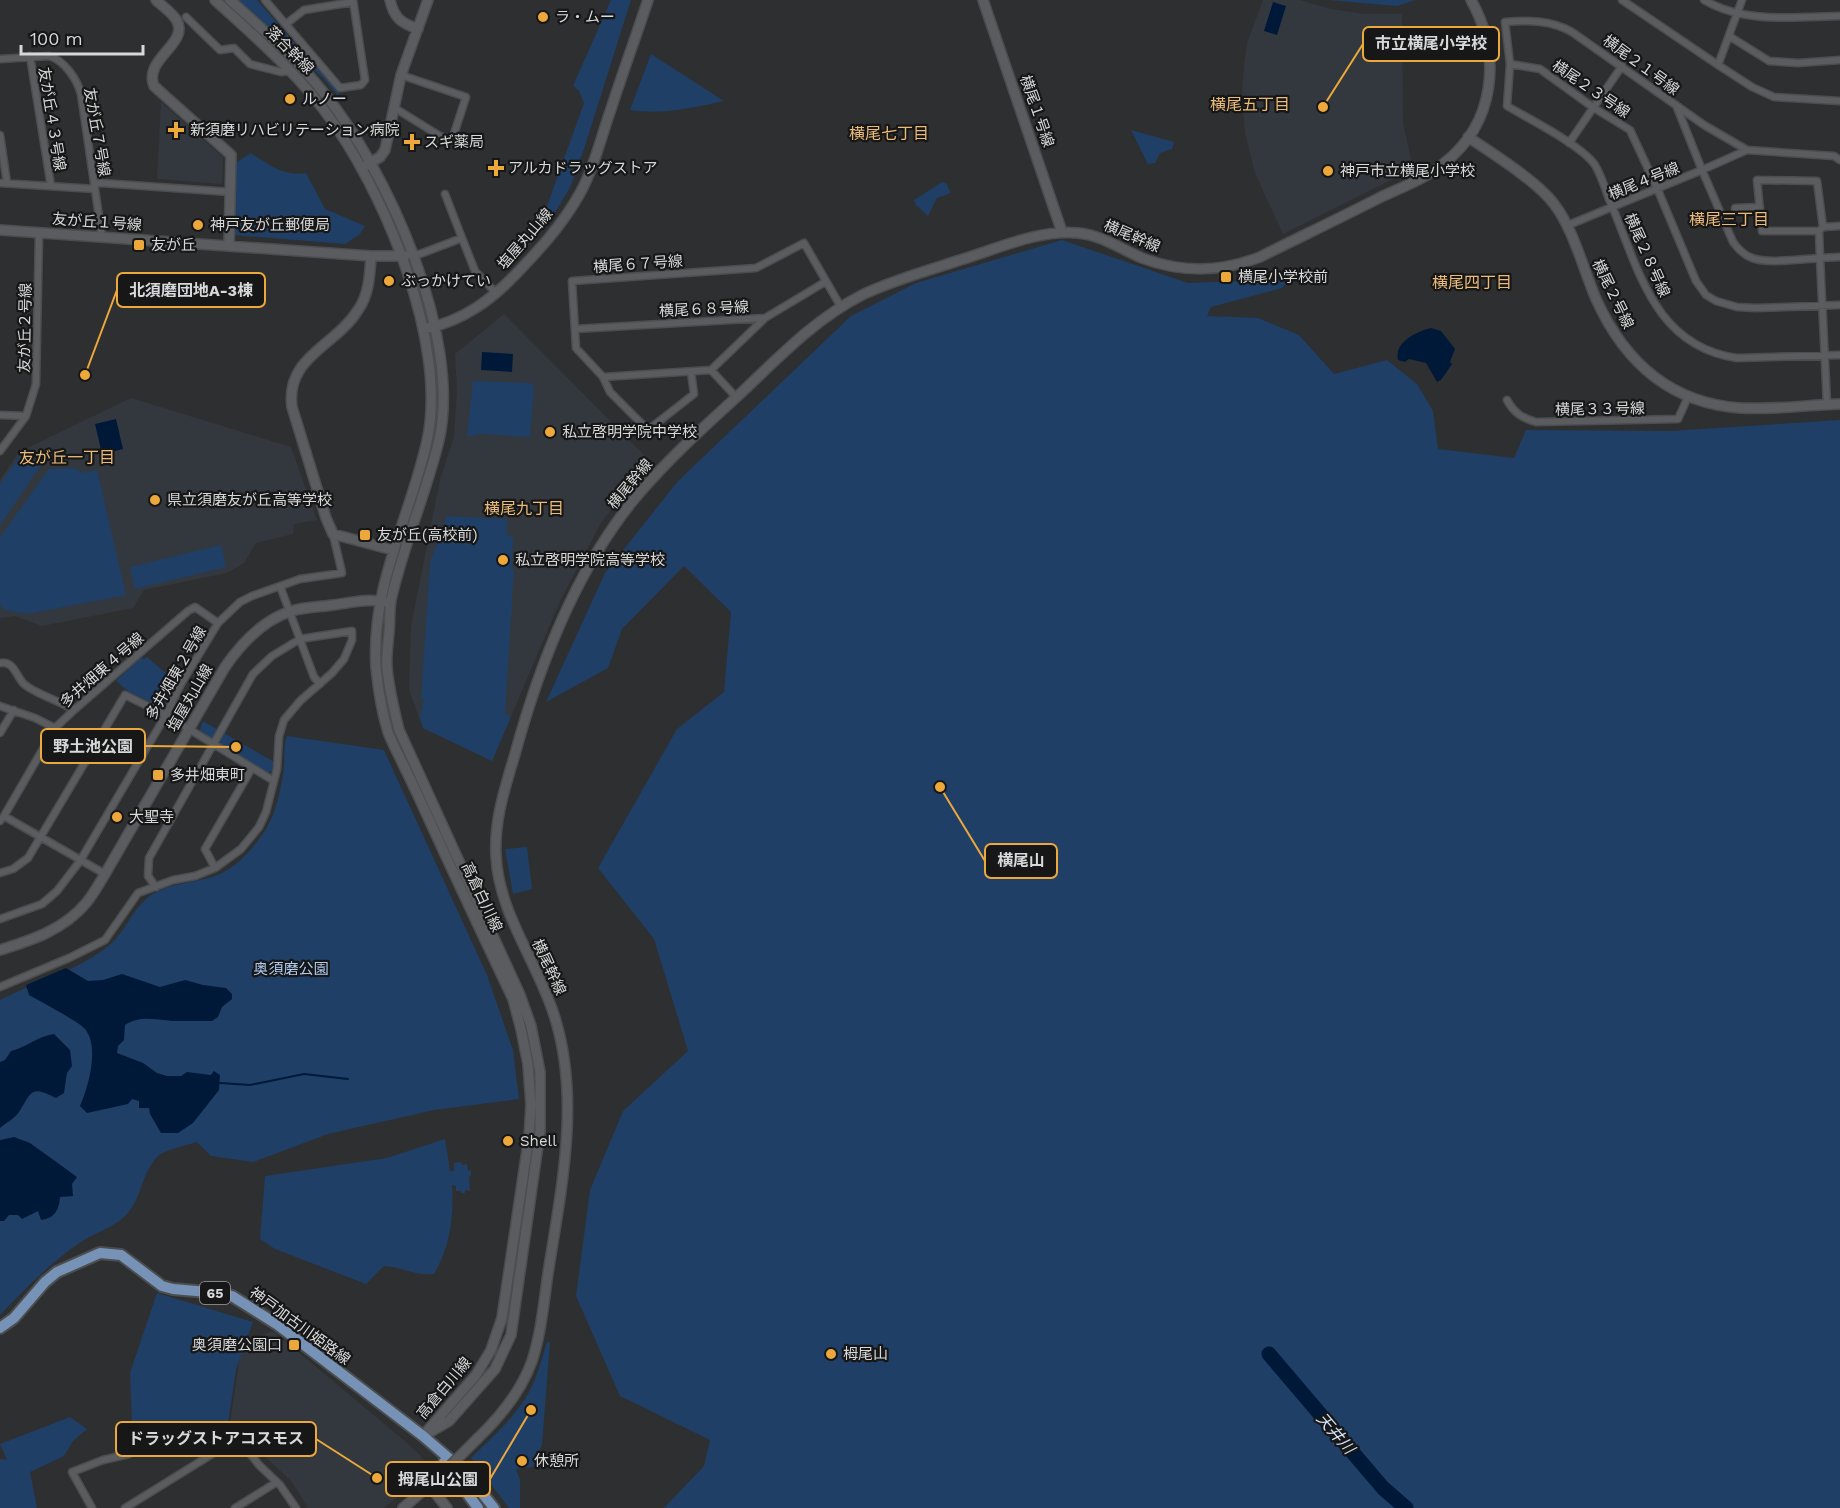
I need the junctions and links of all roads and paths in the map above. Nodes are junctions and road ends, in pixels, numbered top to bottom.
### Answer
1 (156, 0) edge
2 (215, 0) edge
3 (230, 0) edge
4 (265, 0) edge
5 (390, 0) edge
6 (428, 0) edge
7 (648, 0) edge
8 (983, 0) edge
9 (1471, 0) edge
10 (1622, 0) edge
11 (1704, 0) edge
12 (1742, 0) edge
13 (353, 1) edge
14 (1737, 12) junction
15 (1840, 16) edge
16 (186, 17) dead end
17 (286, 24) junction
18 (418, 29) junction
19 (1729, 36) junction
20 (30, 56) junction
21 (0, 59) edge
22 (1840, 60) edge
23 (1510, 64) junction
24 (1718, 65) junction
25 (1622, 66) junction
26 (291, 71) junction
27 (401, 75) junction
28 (1840, 102) edge
29 (1676, 105) junction
30 (1507, 106) joint
31 (393, 107) junction
32 (1594, 108) junction
33 (0, 135) edge
34 (1468, 137) junction
35 (1569, 143) junction
36 (1747, 150) junction
37 (1840, 160) edge
38 (370, 163) junction
39 (361, 169) junction
40 (1702, 170) junction
41 (4, 183) edge
42 (51, 186) junction
43 (95, 186) junction
44 (1657, 188) junction
45 (231, 192) junction
46 (445, 194) dead end
47 (1612, 206) junction
48 (1760, 207) junction
49 (1735, 208) dead end
50 (1566, 226) junction
51 (1840, 226) edge
52 (1821, 229) junction
53 (0, 230) edge
54 (39, 232) junction
55 (1062, 232) junction
56 (102, 237) junction
57 (462, 238) junction
58 (229, 246) junction
59 (413, 254) junction
60 (370, 256) junction
61 (402, 257) junction
62 (1840, 257) edge
63 (1820, 258) junction
64 (825, 282) junction
65 (496, 294) junction
66 (1840, 305) edge
67 (1823, 306) junction
68 (841, 307) junction
69 (765, 318) junction
70 (434, 326) junction
71 (422, 329) junction
72 (575, 329) junction
73 (1825, 355) junction
74 (1840, 355) edge
75 (711, 370) junction
76 (691, 372) junction
77 (603, 377) junction
78 (736, 397) junction
79 (1688, 397) junction
80 (1507, 400) dead end
81 (1827, 404) junction
82 (1840, 404) edge
83 (0, 415) edge
84 (26, 416) junction
85 (0, 451) edge
86 (333, 534) junction
87 (393, 550) junction
88 (280, 586) junction
89 (380, 601) junction
90 (391, 603) junction
91 (291, 611) junction
92 (218, 623) junction
93 (300, 639) junction
94 (0, 663) edge
95 (320, 684) junction
96 (0, 706) edge
97 (14, 710) junction
98 (74, 710) junction
99 (166, 715) junction
100 (56, 728) junction
101 (189, 730) junction
102 (0, 733) edge
103 (214, 745) junction
104 (252, 768) junction
105 (274, 781) junction
106 (2, 819) edge
107 (42, 837) junction
108 (80, 861) junction
109 (215, 868) junction
110 (0, 873) edge
111 (105, 874) junction
112 (156, 887) junction
113 (0, 919) edge
114 (0, 950) edge
115 (0, 987) edge
116 (0, 1328) edge
117 (423, 1436) junction
118 (129, 1454) dead end
119 (277, 1482) junction
120 (429, 1485) junction
121 (93, 1508) edge
122 (125, 1508) edge
123 (235, 1508) edge
124 (296, 1508) edge
125 (403, 1508) edge
126 (447, 1508) edge
127 (478, 1508) edge
128 (494, 1508) edge

1 - 45 street
2 - 26 street, 落合幹線
3 - 38 street, 落合幹線
4 - 17 street
5 - 18 street
6 - 18 street
7 - 65 street, 塩屋丸山線
8 - 55 street, 横尾１号線
9 - 34 street, 横尾幹線
10 - 24 street
11 - 14 street
12 - 14 street
13 - 17 street
13 - 17 street
14 - 15 street
14 - 19 street
16 - 26 street
18 - 27 street
19 - 22 street
19 - 24 street
20 - 21 street, 友が丘７号線
20 - 42 street, 友が丘４３号線
20 - 43 street, 友が丘７号線
23 - 25 street, 横尾２１号線
23 - 30 street, 横尾２１号線
23 - 32 street, 横尾２３号線
24 - 28 street
25 - 29 street, 横尾２１号線
25 - 32 street
26 - 39 street, 落合幹線
27 - 31 street
27 - 31 street
29 - 36 street, 横尾２１号線
29 - 40 street
30 - 35 street, 横尾２８号線
31 - 38 street
32 - 35 street
32 - 44 street, 横尾２３号線
33 - 41 street
34 - 50 street, 横尾２号線
34 - 55 street, 横尾幹線
35 - 47 street, 横尾２８号線
36 - 37 street, 横尾２１号線
36 - 40 street
38 - 39 street
38 - 59 street, 落合幹線
39 - 61 street, 落合幹線
40 - 44 street, 横尾４号線
40 - 63 street, 横尾４号線
41 - 42 street
42 - 43 street
43 - 45 street
43 - 56 street, 友が丘７号線
44 - 47 street, 横尾４号線
44 - 67 street, 横尾２３号線
45 - 58 street
46 - 57 street
47 - 50 street, 横尾４号線
47 - 73 street, 横尾２８号線
48 - 49 street
48 - 52 street
48 - 52 street
50 - 79 street, 横尾２号線
51 - 52 street
52 - 63 street
53 - 54 street, 友が丘１号線
54 - 56 street, 友が丘１号線
54 - 84 street, 友が丘２号線
55 - 68 street, 横尾幹線
56 - 58 street, 友が丘１号線
57 - 59 street
57 - 65 street
58 - 60 street, 友が丘１号線
59 - 61 street
59 - 70 street
60 - 61 street
60 - 86 street
61 - 71 street
62 - 63 street, 横尾４号線
63 - 67 street
64 - 68 street, 横尾６７号線
64 - 69 street, 横尾６８号線
64 - 72 street, 横尾６７号線
65 - 70 street, 塩屋丸山線
66 - 67 street, 横尾２３号線
67 - 73 street
68 - 78 street, 横尾幹線
69 - 72 street, 横尾６８号線
69 - 75 street
70 - 71 street, 塩屋丸山線
70 - 90 street
71 - 87 street
72 - 77 street, 横尾６７号線
73 - 74 street, 横尾２８号線
73 - 81 street
75 - 76 street
75 - 78 street
76 - 77 street
76 - 77 street, 横尾６７号線
78 - 120 street, 横尾幹線, bridge
79 - 80 street, 横尾３３号線
79 - 81 street, 横尾２号線
81 - 82 street, 横尾２号線
83 - 84 street
84 - 85 street, 友が丘２号線
86 - 87 street
86 - 88 street, 多井畑東２号線
87 - 89 street
88 - 91 street
88 - 92 street, 多井畑東２号線
89 - 90 street, 塩屋丸山線
89 - 91 street, 塩屋丸山線
89 - 117 street, 高倉白川線
90 - 117 street, 高倉白川線
91 - 93 street
91 - 101 street, 塩屋丸山線
92 - 98 street, 多井畑東４号線
92 - 99 street, 多井畑東２号線
93 - 95 street
93 - 95 street
93 - 103 street
94 - 98 street
95 - 105 street
96 - 97 street
97 - 100 street
97 - 102 street
98 - 100 street, 多井畑東４号線
99 - 101 street
99 - 107 street
99 - 108 street, 多井畑東２号線
100 - 106 street, 多井畑東４号線
101 - 103 street
101 - 111 street, 塩屋丸山線
103 - 104 street
103 - 112 street
104 - 105 street
104 - 109 street
105 - 109 street
106 - 107 street
107 - 108 street
107 - 110 street
108 - 111 street
108 - 113 street, 多井畑東２号線
109 - 112 street
111 - 114 street, 塩屋丸山線
112 - 115 street
116 - 117 main road, 神戸加古川姫路線 / 65
117 - 127 main road, 神戸加古川姫路線 / 65
117 - 128 main road, 神戸加古川姫路線 / 65
118 - 121 street
119 - 122 street
119 - 123 street
119 - 124 street
120 - 125 street, 横尾幹線
120 - 126 street

